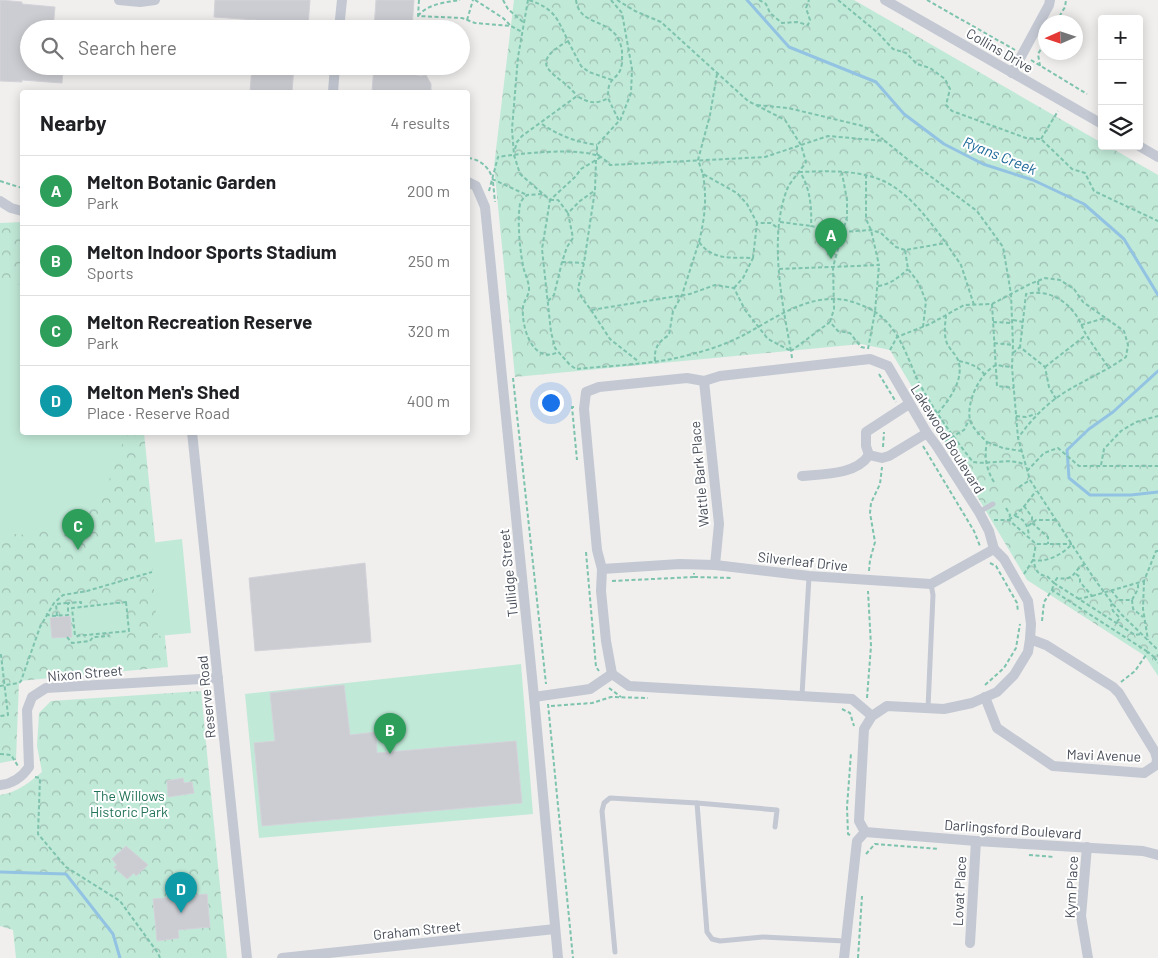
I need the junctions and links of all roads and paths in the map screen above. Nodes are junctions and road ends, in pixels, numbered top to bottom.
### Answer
1 (119, 0) edge
2 (155, 0) edge
3 (342, 0) edge
4 (419, 0) edge
5 (460, 0) edge
6 (474, 0) edge
7 (503, 0) edge
8 (529, 0) edge
9 (576, 0) edge
10 (611, 0) edge
11 (617, 0) edge
12 (759, 0) edge
13 (810, 0) edge
14 (838, 0) edge
15 (885, 0) edge
16 (927, 0) edge
17 (1050, 0) edge
18 (1066, 0) edge
19 (443, 2) edge
20 (1060, 15) edge
21 (418, 16) junction
22 (340, 20) edge
23 (467, 20) joint
24 (470, 21) edge
25 (524, 23) junction
26 (511, 26) junction
27 (522, 32) junction
28 (618, 36) junction
29 (627, 36) junction
30 (568, 41) junction
31 (1022, 54) junction
32 (1039, 60) edge
33 (1040, 66) junction
34 (1012, 72) junction
35 (717, 73) junction
36 (334, 75) edge
37 (612, 80) junction
38 (333, 90) edge
39 (1087, 94) dead end
40 (577, 96) junction
41 (608, 98) junction
42 (1064, 102) junction
43 (755, 105) junction
44 (619, 121) junction
45 (1098, 122) edge
46 (542, 123) junction
47 (1041, 139) junction
48 (885, 141) junction
49 (598, 145) junction
50 (801, 145) junction
51 (1143, 148) edge
52 (514, 153) junction
53 (601, 157) junction
54 (1158, 157) edge
55 (470, 158) edge
56 (596, 160) junction
57 (698, 160) junction
58 (800, 172) junction
59 (842, 173) junction
60 (703, 174) junction
61 (866, 176) junction
62 (492, 179) junction
63 (0, 181) edge
64 (472, 184) edge
65 (20, 187) edge
66 (595, 190) junction
67 (543, 193) junction
68 (526, 195) junction
69 (550, 200) junction
70 (0, 201) edge
71 (485, 208) junction
72 (496, 208) dead end
73 (20, 210) edge
74 (568, 213) junction
75 (1158, 221) edge
76 (780, 222) junction
77 (757, 223) junction
78 (811, 226) junction
79 (780, 229) junction
80 (871, 230) junction
81 (843, 232) junction
82 (699, 242) junction
83 (946, 243) junction
84 (905, 250) junction
85 (753, 258) junction
86 (562, 262) junction
87 (584, 263) junction
88 (879, 265) junction
89 (833, 267) junction
90 (779, 268) junction
91 (908, 269) junction
92 (1038, 280) junction
93 (878, 286) junction
94 (734, 288) junction
95 (1039, 293) junction
96 (1011, 294) junction
97 (682, 295) junction
98 (834, 299) junction
99 (548, 301) junction
100 (992, 304) junction
101 (974, 305) junction
102 (591, 310) junction
103 (784, 312) junction
104 (875, 312) junction
105 (946, 316) junction
106 (1105, 318) junction
107 (1012, 321) junction
108 (830, 322) junction
109 (993, 322) junction
110 (1023, 322) junction
111 (1081, 325) junction
112 (758, 326) junction
113 (923, 327) junction
114 (1086, 335) junction
115 (897, 336) junction
116 (994, 343) junction
117 (1013, 345) junction
118 (1020, 347) junction
119 (890, 350) dead end
120 (791, 351) junction
121 (558, 352) junction
122 (1013, 353) junction
123 (871, 359) junction
124 (655, 361) junction
125 (958, 361) junction
126 (640, 363) junction
127 (996, 365) junction
128 (1012, 367) junction
129 (1045, 367) junction
130 (792, 368) junction
131 (1110, 368) junction
132 (984, 375) junction
133 (513, 377) dead end
134 (704, 381) junction
135 (1014, 388) junction
136 (1056, 399) junction
137 (584, 406) junction
138 (904, 407) junction
139 (1038, 413) junction
140 (938, 414) junction
141 (1016, 416) junction
142 (1158, 416) edge
143 (970, 419) junction
144 (884, 429) dead end
145 (192, 435) edge
146 (923, 436) junction
147 (954, 437) junction
148 (1018, 438) junction
149 (987, 442) junction
150 (936, 445) junction
151 (1021, 450) junction
152 (869, 455) junction
153 (882, 458) junction
154 (987, 464) junction
155 (578, 465) dead end
156 (1025, 465) junction
157 (1101, 465) junction
158 (1158, 466) edge
159 (1027, 471) junction
160 (802, 476) dead end
161 (1030, 480) junction
162 (994, 482) dead end
163 (1019, 487) dead end
164 (1037, 490) junction
165 (993, 504) dead end
166 (1024, 506) junction
167 (1006, 508) dead end
168 (1015, 516) junction
169 (982, 517) junction
170 (1009, 520) junction
171 (1056, 520) junction
172 (1032, 523) junction
173 (1028, 526) junction
174 (1030, 537) junction
175 (1036, 544) junction
176 (1048, 544) junction
177 (1072, 544) junction
178 (1158, 551) edge
179 (586, 552) dead end
180 (989, 552) junction
181 (1033, 560) junction
182 (694, 564) junction
183 (1085, 564) junction
184 (715, 565) junction
185 (602, 570) junction
186 (152, 572) dead end
187 (1076, 574) junction
188 (810, 576) junction
189 (1016, 580) junction
190 (1144, 580) junction
191 (601, 581) junction
192 (589, 582) junction
193 (1138, 582) junction
194 (1054, 583) junction
195 (931, 584) junction
196 (1052, 590) junction
197 (1111, 590) junction
198 (1104, 592) junction
199 (1092, 596) junction
200 (1078, 599) junction
201 (1132, 600) junction
202 (68, 603) junction
203 (1113, 604) junction
204 (81, 607) junction
205 (46, 614) junction
206 (57, 616) junction
207 (1019, 617) dead end
208 (1144, 617) junction
209 (1020, 623) dead end
210 (1116, 623) junction
211 (1042, 625) dead end
212 (1141, 634) junction
213 (93, 636) junction
214 (109, 636) dead end
215 (67, 637) dead end
216 (1030, 639) junction
217 (1148, 641) junction
218 (1158, 650) edge
219 (1148, 652) junction
220 (0, 655) edge
221 (1158, 655) edge
222 (1154, 657) junction
223 (1158, 663) edge
224 (608, 677) junction
225 (218, 678) junction
226 (5, 685) junction
227 (0, 686) edge
228 (1115, 689) junction
229 (547, 695) junction
230 (802, 695) junction
231 (534, 696) junction
232 (621, 697) junction
233 (985, 697) junction
234 (649, 698) dead end
235 (548, 706) junction
236 (928, 708) junction
237 (834, 709) dead end
238 (0, 716) edge
239 (872, 716) junction
240 (853, 732) dead end
241 (852, 751) dead end
242 (0, 754) edge
243 (24, 774) junction
244 (0, 785) edge
245 (697, 803) junction
246 (775, 827) dead end
247 (865, 832) junction
248 (858, 840) junction
249 (976, 842) junction
250 (1087, 848) junction
251 (1158, 856) edge
252 (555, 929) junction
253 (846, 941) junction
254 (970, 943) dead end
255 (615, 952) dead end
256 (160, 958) edge
257 (247, 958) edge
258 (282, 958) edge
259 (558, 958) edge
260 (573, 958) edge
261 (844, 958) edge
262 (1088, 958) edge

1 - 2 street
3 - 22 street
4 - 21 path
5 - 19 path
6 - 23 path
6 - 26 path
7 - 25 path
8 - 25 path
8 - 30 path
9 - 28 path
10 - 29 path
11 - 35 path
12 - 13 path
14 - 47 path
15 - 34 street, Collins Drive
16 - 31 path
17 - 31 street
18 - 20 path
19 - 21 path
21 - 23 path
24 - 26 path
25 - 27 path
26 - 27 path
27 - 52 path
28 - 29 path
28 - 37 path
29 - 44 path
30 - 37 path
30 - 40 path
31 - 33 path
31 - 34 street
32 - 33 path
33 - 39 path
34 - 42 street, Collins Drive
35 - 43 path
35 - 57 path
36 - 38 street
37 - 41 path
40 - 41 path
40 - 46 path
41 - 44 path
42 - 45 street, Collins Drive
42 - 47 path
43 - 48 path
43 - 50 path
44 - 49 path
46 - 49 path
46 - 52 path
47 - 75 path
48 - 50 path
48 - 96 path
49 - 53 path
50 - 57 path
50 - 58 path
51 - 54 street
52 - 53 path
52 - 62 path
52 - 67 path
53 - 56 path
53 - 57 path
55 - 62 path
56 - 66 path
56 - 69 path
57 - 60 path
58 - 59 path
58 - 76 path
58 - 78 path
59 - 61 path
59 - 81 path
60 - 77 path
60 - 82 path
61 - 80 path
61 - 83 path
62 - 68 path
62 - 71 path
62 - 72 path
63 - 65 path
64 - 71 street, Tullidge Street
66 - 74 path
66 - 87 path
67 - 68 path
67 - 69 path
68 - 121 path
69 - 74 path
69 - 99 path
70 - 73 street
71 - 231 street, Tullidge Street
74 - 86 path
76 - 78 path
76 - 79 path
77 - 79 path
77 - 85 path
78 - 81 path
79 - 90 path
80 - 81 path
80 - 84 path
80 - 88 path
81 - 89 path
82 - 85 path
82 - 97 path
83 - 84 path
83 - 101 path
84 - 91 path
85 - 94 path
86 - 87 path
86 - 99 path
87 - 102 path
88 - 89 path
88 - 93 path
89 - 90 path
89 - 98 path
90 - 103 path
91 - 93 path
91 - 113 path
92 - 95 path
92 - 96 path
92 - 106 path
93 - 104 path
94 - 97 path
94 - 112 path
95 - 110 path
95 - 111 path
96 - 100 path
96 - 107 path
97 - 102 path
97 - 124 path
98 - 103 path
98 - 104 path
98 - 108 path
99 - 121 path
100 - 101 path
100 - 109 path
101 - 105 path
102 - 126 path
103 - 112 path
103 - 120 path
104 - 115 path
104 - 123 path
105 - 113 path
105 - 125 path
106 - 111 path
106 - 131 path
107 - 109 path
107 - 110 path
107 - 117 path
108 - 120 path
108 - 123 path
109 - 116 path
110 - 118 path
111 - 114 path
112 - 120 path
112 - 124 path
113 - 115 path
114 - 129 path
114 - 131 path
115 - 119 path
115 - 140 path
116 - 117 path
116 - 127 path
117 - 122 path
118 - 122 path
118 - 129 path
120 - 130 path
121 - 126 path
122 - 128 path
123 - 130 street
123 - 138 path
123 - 138 street, Lakewood Boulevard
124 - 126 path
125 - 132 path
125 - 140 path
127 - 128 path
127 - 132 path
127 - 135 path
128 - 135 path
129 - 136 path
130 - 134 street
131 - 136 path
132 - 143 path
133 - 229 path
134 - 137 street
134 - 184 street, Wattle Bark Place
135 - 141 path
136 - 139 path
137 - 155 path
137 - 185 street
138 - 146 street, Lakewood Boulevard
138 - 152 street
139 - 141 path
139 - 148 path
140 - 147 path
141 - 148 path
142 - 157 path
143 - 147 path
143 - 149 path
144 - 153 path
145 - 225 street, Reserve Road
146 - 150 street, Lakewood Boulevard
146 - 153 street
146 - 180 path
147 - 150 path
147 - 154 path
148 - 151 path
149 - 151 path
149 - 154 path
150 - 169 street, Lakewood Boulevard
151 - 156 path
152 - 153 street
152 - 160 street
154 - 156 path
154 - 162 path
156 - 159 path
157 - 158 path
157 - 159 path
159 - 161 path
161 - 163 path
161 - 164 path
164 - 166 path
164 - 171 path
165 - 169 lane
166 - 168 path
166 - 172 path
167 - 170 path
168 - 170 path
168 - 173 path
169 - 170 path
169 - 180 street, Lakewood Boulevard
170 - 174 path
171 - 172 path
171 - 177 path
172 - 173 path
172 - 176 path
173 - 174 path
174 - 175 path
175 - 176 path
175 - 181 path
176 - 177 path
177 - 181 path
177 - 183 path
178 - 190 path
179 - 192 path
180 - 189 street, Lakewood Boulevard
180 - 195 street
180 - 207 path
181 - 189 path
181 - 194 path
182 - 184 street, Silverleaf Drive
182 - 185 street, Silverleaf Drive
182 - 191 path
183 - 187 path
183 - 198 path
184 - 188 street, Silverleaf Drive
185 - 191 street
186 - 205 path
187 - 194 path
187 - 199 path
188 - 195 street, Silverleaf Drive
188 - 230 lane
189 - 216 street, Lakewood Boulevard
190 - 193 path
190 - 208 path
191 - 192 path
191 - 224 street
192 - 224 path
193 - 197 path
193 - 201 path
194 - 196 path
194 - 200 path
195 - 236 lane
196 - 211 path
196 - 219 path
197 - 198 path
197 - 201 path
198 - 199 path
198 - 203 path
199 - 200 path
200 - 210 path
201 - 208 path
202 - 204 path
202 - 206 path
202 - 206 path
203 - 210 path
203 - 212 path
204 - 213 path
204 - 213 path
205 - 206 path
205 - 226 path
208 - 217 path
209 - 233 path
210 - 212 path
212 - 217 path
213 - 214 path
213 - 215 path
216 - 228 street, Mavi Avenue
216 - 233 street, Lakewood Boulevard
217 - 218 path
219 - 222 path
219 - 228 path
220 - 226 path
221 - 222 path
222 - 223 path
224 - 229 street
224 - 230 street
224 - 232 path
225 - 243 street, Nixon Street
225 - 257 street, Reserve Road
226 - 227 path
226 - 238 path
228 - 233 street, Mavi Avenue
229 - 231 street
229 - 235 path
230 - 239 street
231 - 252 street, Tullidge Street
232 - 234 path
232 - 235 path
233 - 236 street, Lakewood Boulevard
235 - 260 path
236 - 239 street, Lakewood Boulevard
237 - 240 path
239 - 247 street
241 - 248 path
242 - 243 path
243 - 244 street
243 - 256 path
245 - 246 lane
245 - 253 lane
245 - 255 lane
247 - 248 street
247 - 249 street, Darlingsford Boulevard
248 - 253 street
249 - 250 street, Darlingsford Boulevard
249 - 254 street, Lovat Place
250 - 251 street, Darlingsford Boulevard
250 - 262 street, Kym Place
252 - 258 street, Graham Street
252 - 259 street, Tullidge Street
253 - 261 street

